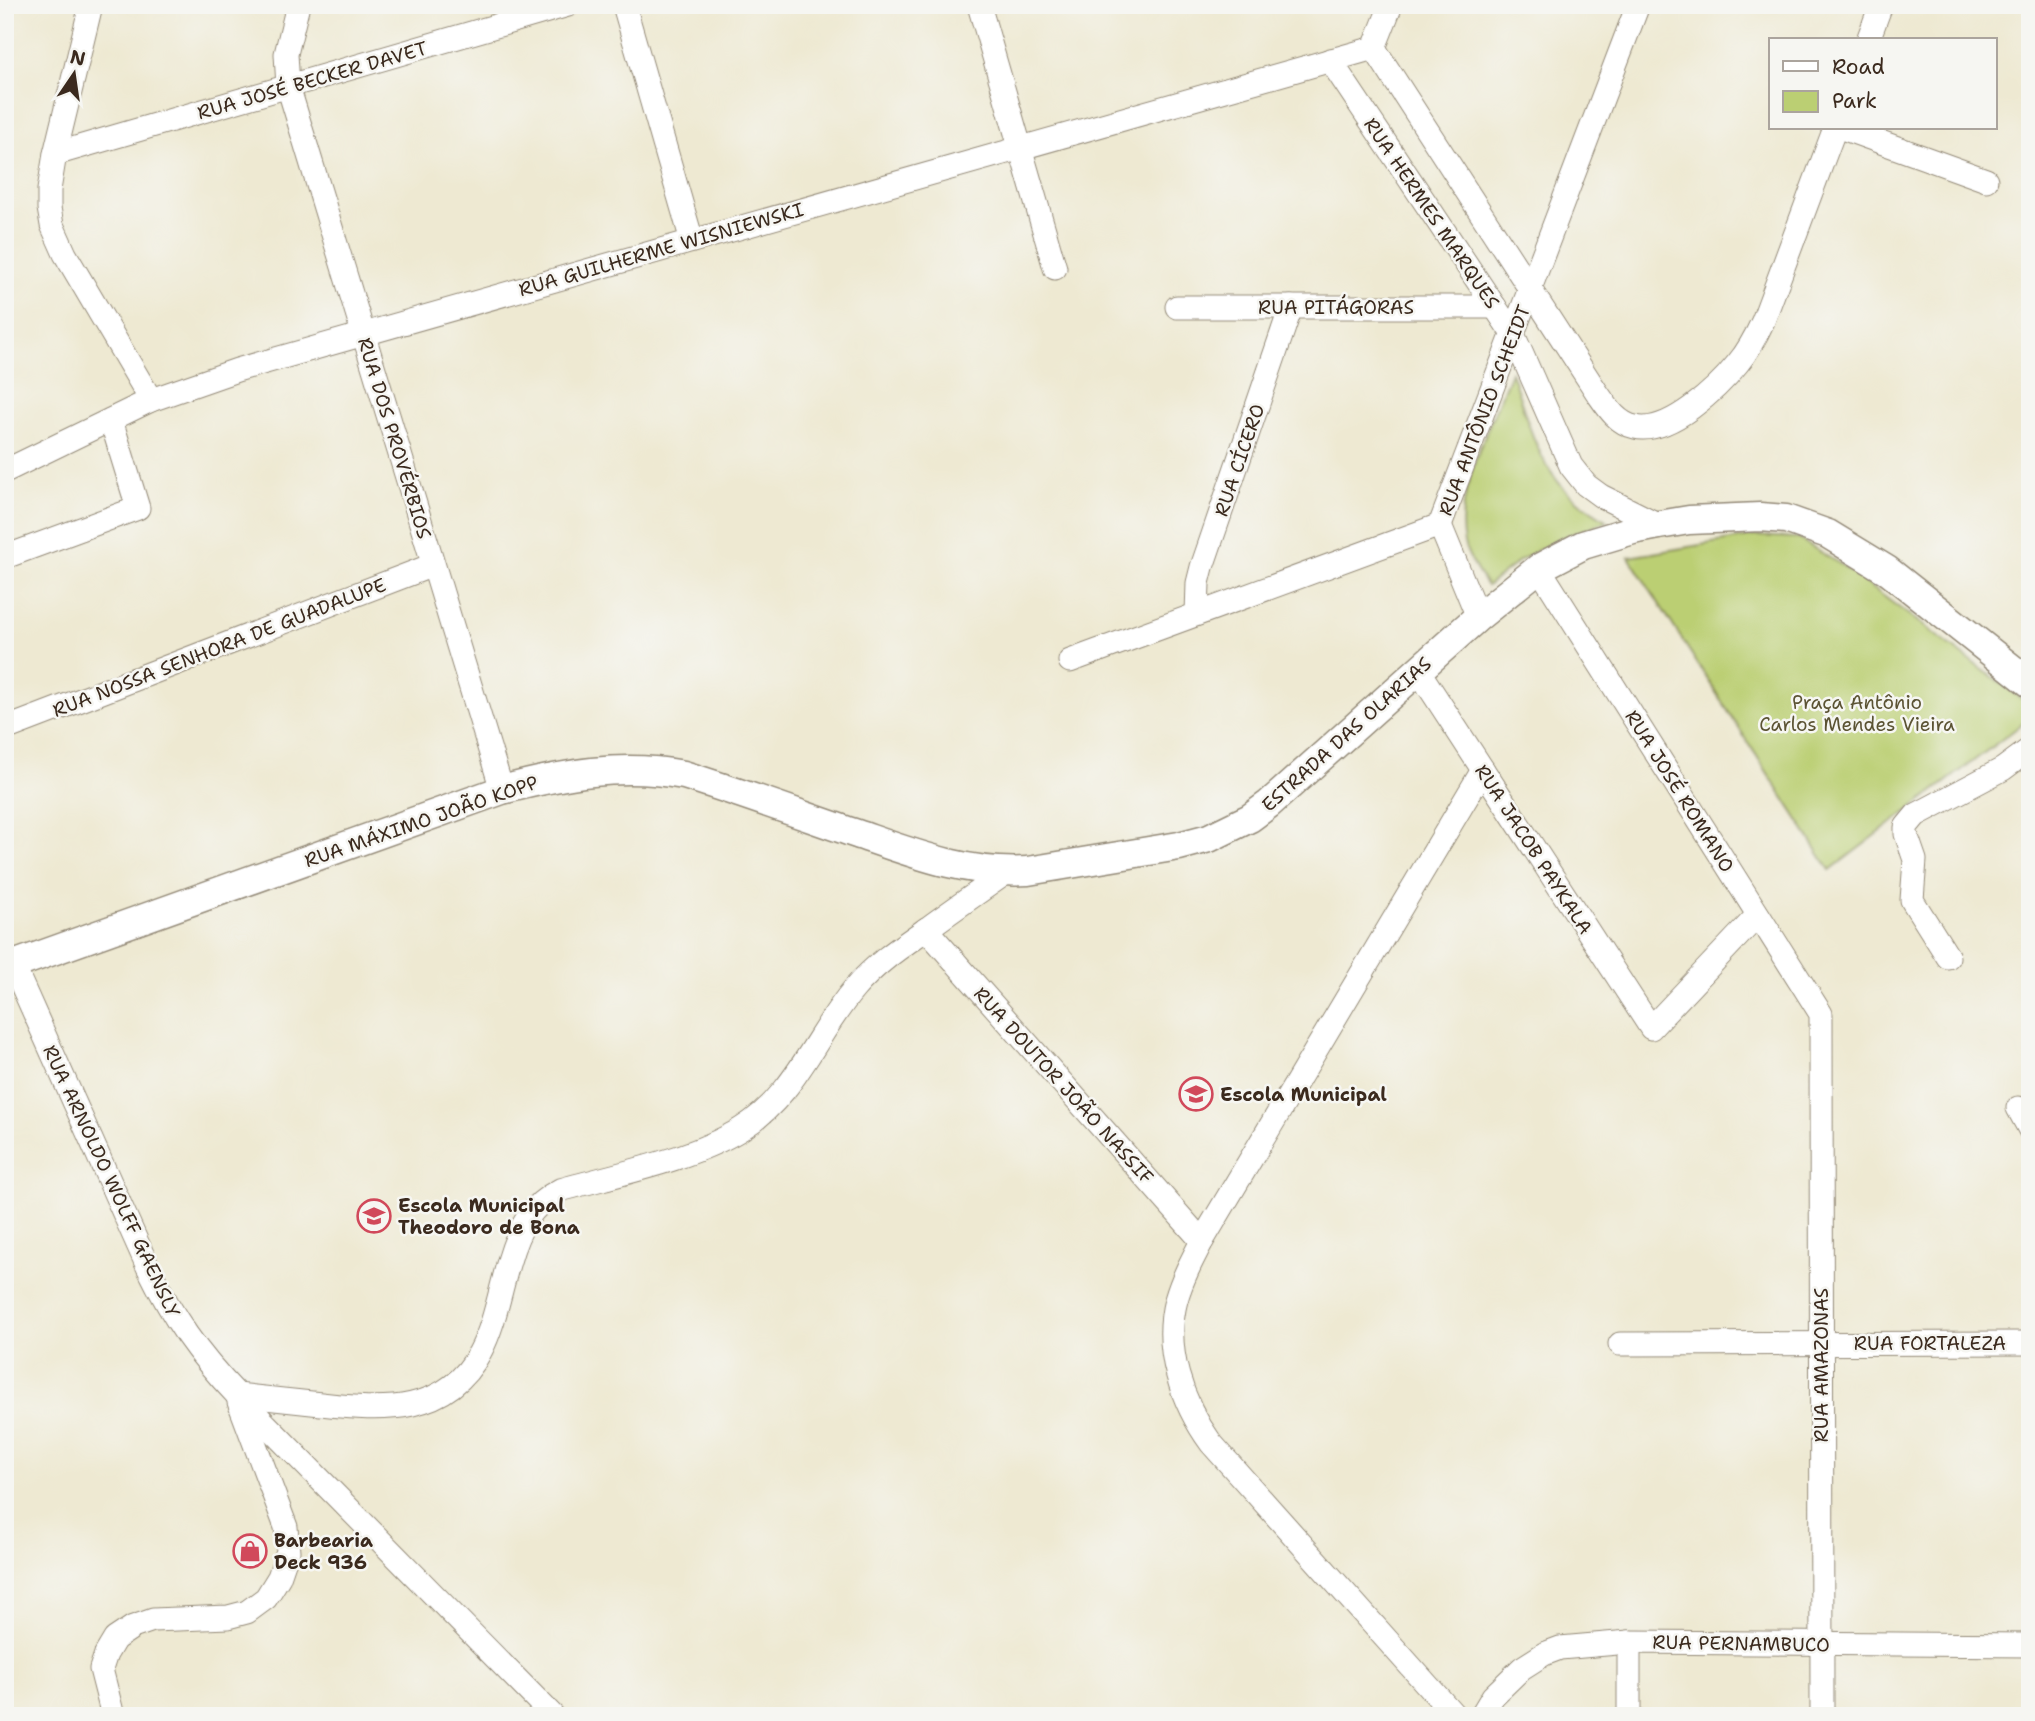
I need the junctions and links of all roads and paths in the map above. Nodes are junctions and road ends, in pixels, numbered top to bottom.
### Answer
1 (91, 5) edge
2 (298, 5) edge
3 (568, 5) edge
4 (624, 5) edge
5 (979, 5) edge
6 (1391, 5) edge
7 (1638, 5) edge
8 (1881, 5) edge
9 (1869, 38) edge
10 (1374, 48) junction
11 (1330, 60) junction
12 (288, 86) junction
13 (1834, 130) edge
14 (1848, 130) edge
15 (1020, 148) junction
16 (55, 154) junction
17 (1986, 180) dead end
18 (692, 241) junction
19 (1055, 268) dead end
20 (1530, 290) junction
21 (1177, 307) dead end
22 (1291, 307) junction
23 (1495, 307) junction
24 (363, 334) junction
25 (1513, 334) junction
26 (151, 400) junction
27 (111, 420) junction
28 (5, 471) edge
29 (1440, 524) junction
30 (1659, 525) junction
31 (5, 557) edge
32 (433, 565) junction
33 (1539, 568) junction
34 (1197, 614) junction
35 (1478, 617) junction
36 (1070, 661) dead end
37 (1418, 670) junction
38 (2030, 683) edge
39 (5, 729) edge
40 (2030, 749) edge
41 (1483, 770) junction
42 (502, 790) junction
43 (1007, 872) junction
44 (1758, 915) junction
45 (926, 929) junction
46 (1948, 957) dead end
47 (9, 966) edge
48 (1821, 1014) joint
49 (2018, 1108) dead end
50 (2030, 1130) edge
51 (1202, 1241) junction
52 (1821, 1343) junction
53 (2030, 1343) edge
54 (1620, 1344) dead end
55 (237, 1395) junction
56 (1629, 1642) junction
57 (1822, 1643) junction
58 (2030, 1645) edge
59 (113, 1716) edge
60 (553, 1716) edge
61 (1455, 1716) edge
62 (1481, 1716) edge
63 (1629, 1716) edge
64 (1822, 1716) edge

1 - 16 street
2 - 12 street, RUA DOS PROVÉRBIOS
3 - 12 street, RUA JOSÉ BECKER DAVET
4 - 18 street
5 - 15 street
6 - 10 street
7 - 20 street, RUA ANTÔNIO SCHEIDT
8 - 9 street
10 - 11 street
10 - 20 street, RUA HERMES MARQUES
11 - 15 street, RUA GUILHERME WISNIEWSKI
11 - 23 street, RUA HERMES MARQUES
12 - 16 street, RUA JOSÉ BECKER DAVET
12 - 24 street, RUA DOS PROVÉRBIOS
13 - 20 street, RUA HERMES MARQUES
14 - 17 street
15 - 18 street, RUA GUILHERME WISNIEWSKI
15 - 19 street
16 - 26 street
18 - 24 street, RUA GUILHERME WISNIEWSKI
20 - 25 street, RUA ANTÔNIO SCHEIDT
21 - 22 street, RUA PITÁGORAS
22 - 23 street, RUA PITÁGORAS
22 - 34 street, RUA CÍCERO
23 - 25 street, RUA HERMES MARQUES
24 - 26 street, RUA GUILHERME WISNIEWSKI
24 - 32 street, RUA DOS PROVÉRBIOS
25 - 29 street, RUA ANTÔNIO SCHEIDT
25 - 30 street, RUA HERMES MARQUES
26 - 27 street, RUA GUILHERME WISNIEWSKI
27 - 28 street, RUA GUILHERME WISNIEWSKI
27 - 31 street
29 - 34 street, RUA ANTÔNIO SCHEIDT
29 - 35 street
30 - 33 main road, ESTRADA DAS OLARIAS
30 - 38 main road, ESTRADA DAS OLARIAS
32 - 39 street, RUA NOSSA SENHORA DE GUADALUPE
32 - 42 street, RUA DOS PROVÉRBIOS
33 - 35 main road, ESTRADA DAS OLARIAS
33 - 44 street, RUA JOSÉ ROMANO
34 - 36 street, RUA ANTÔNIO SCHEIDT
35 - 37 main road, ESTRADA DAS OLARIAS
37 - 41 street, RUA JACOB PAYKALA
37 - 43 main road, ESTRADA DAS OLARIAS
40 - 46 street
41 - 44 street, RUA JACOB PAYKALA
41 - 51 street
42 - 43 main road, RUA MÁXIMO JOÃO KOPP
42 - 47 main road, RUA MÁXIMO JOÃO KOPP
43 - 45 street, ESTRADA DAS OLARIAS
44 - 48 street, RUA JOSÉ ROMANO
45 - 51 street, RUA DOUTOR JOÃO NASSIF
45 - 55 street, ESTRADA DAS OLARIAS
47 - 55 street, RUA ARNOLDO WOLFF GAENSLY
48 - 52 street, RUA AMAZONAS
49 - 50 street
51 - 61 street
52 - 53 street, RUA FORTALEZA
52 - 54 street, RUA FORTALEZA
52 - 57 street, RUA AMAZONAS
55 - 59 street
55 - 60 street, RUA ARNOLDO WOLFF GAENSLY
56 - 57 street, RUA PERNAMBUCO
56 - 62 street, RUA PERNAMBUCO
56 - 63 street
57 - 58 street, RUA PERNAMBUCO
57 - 64 street, RUA AMAZONAS

